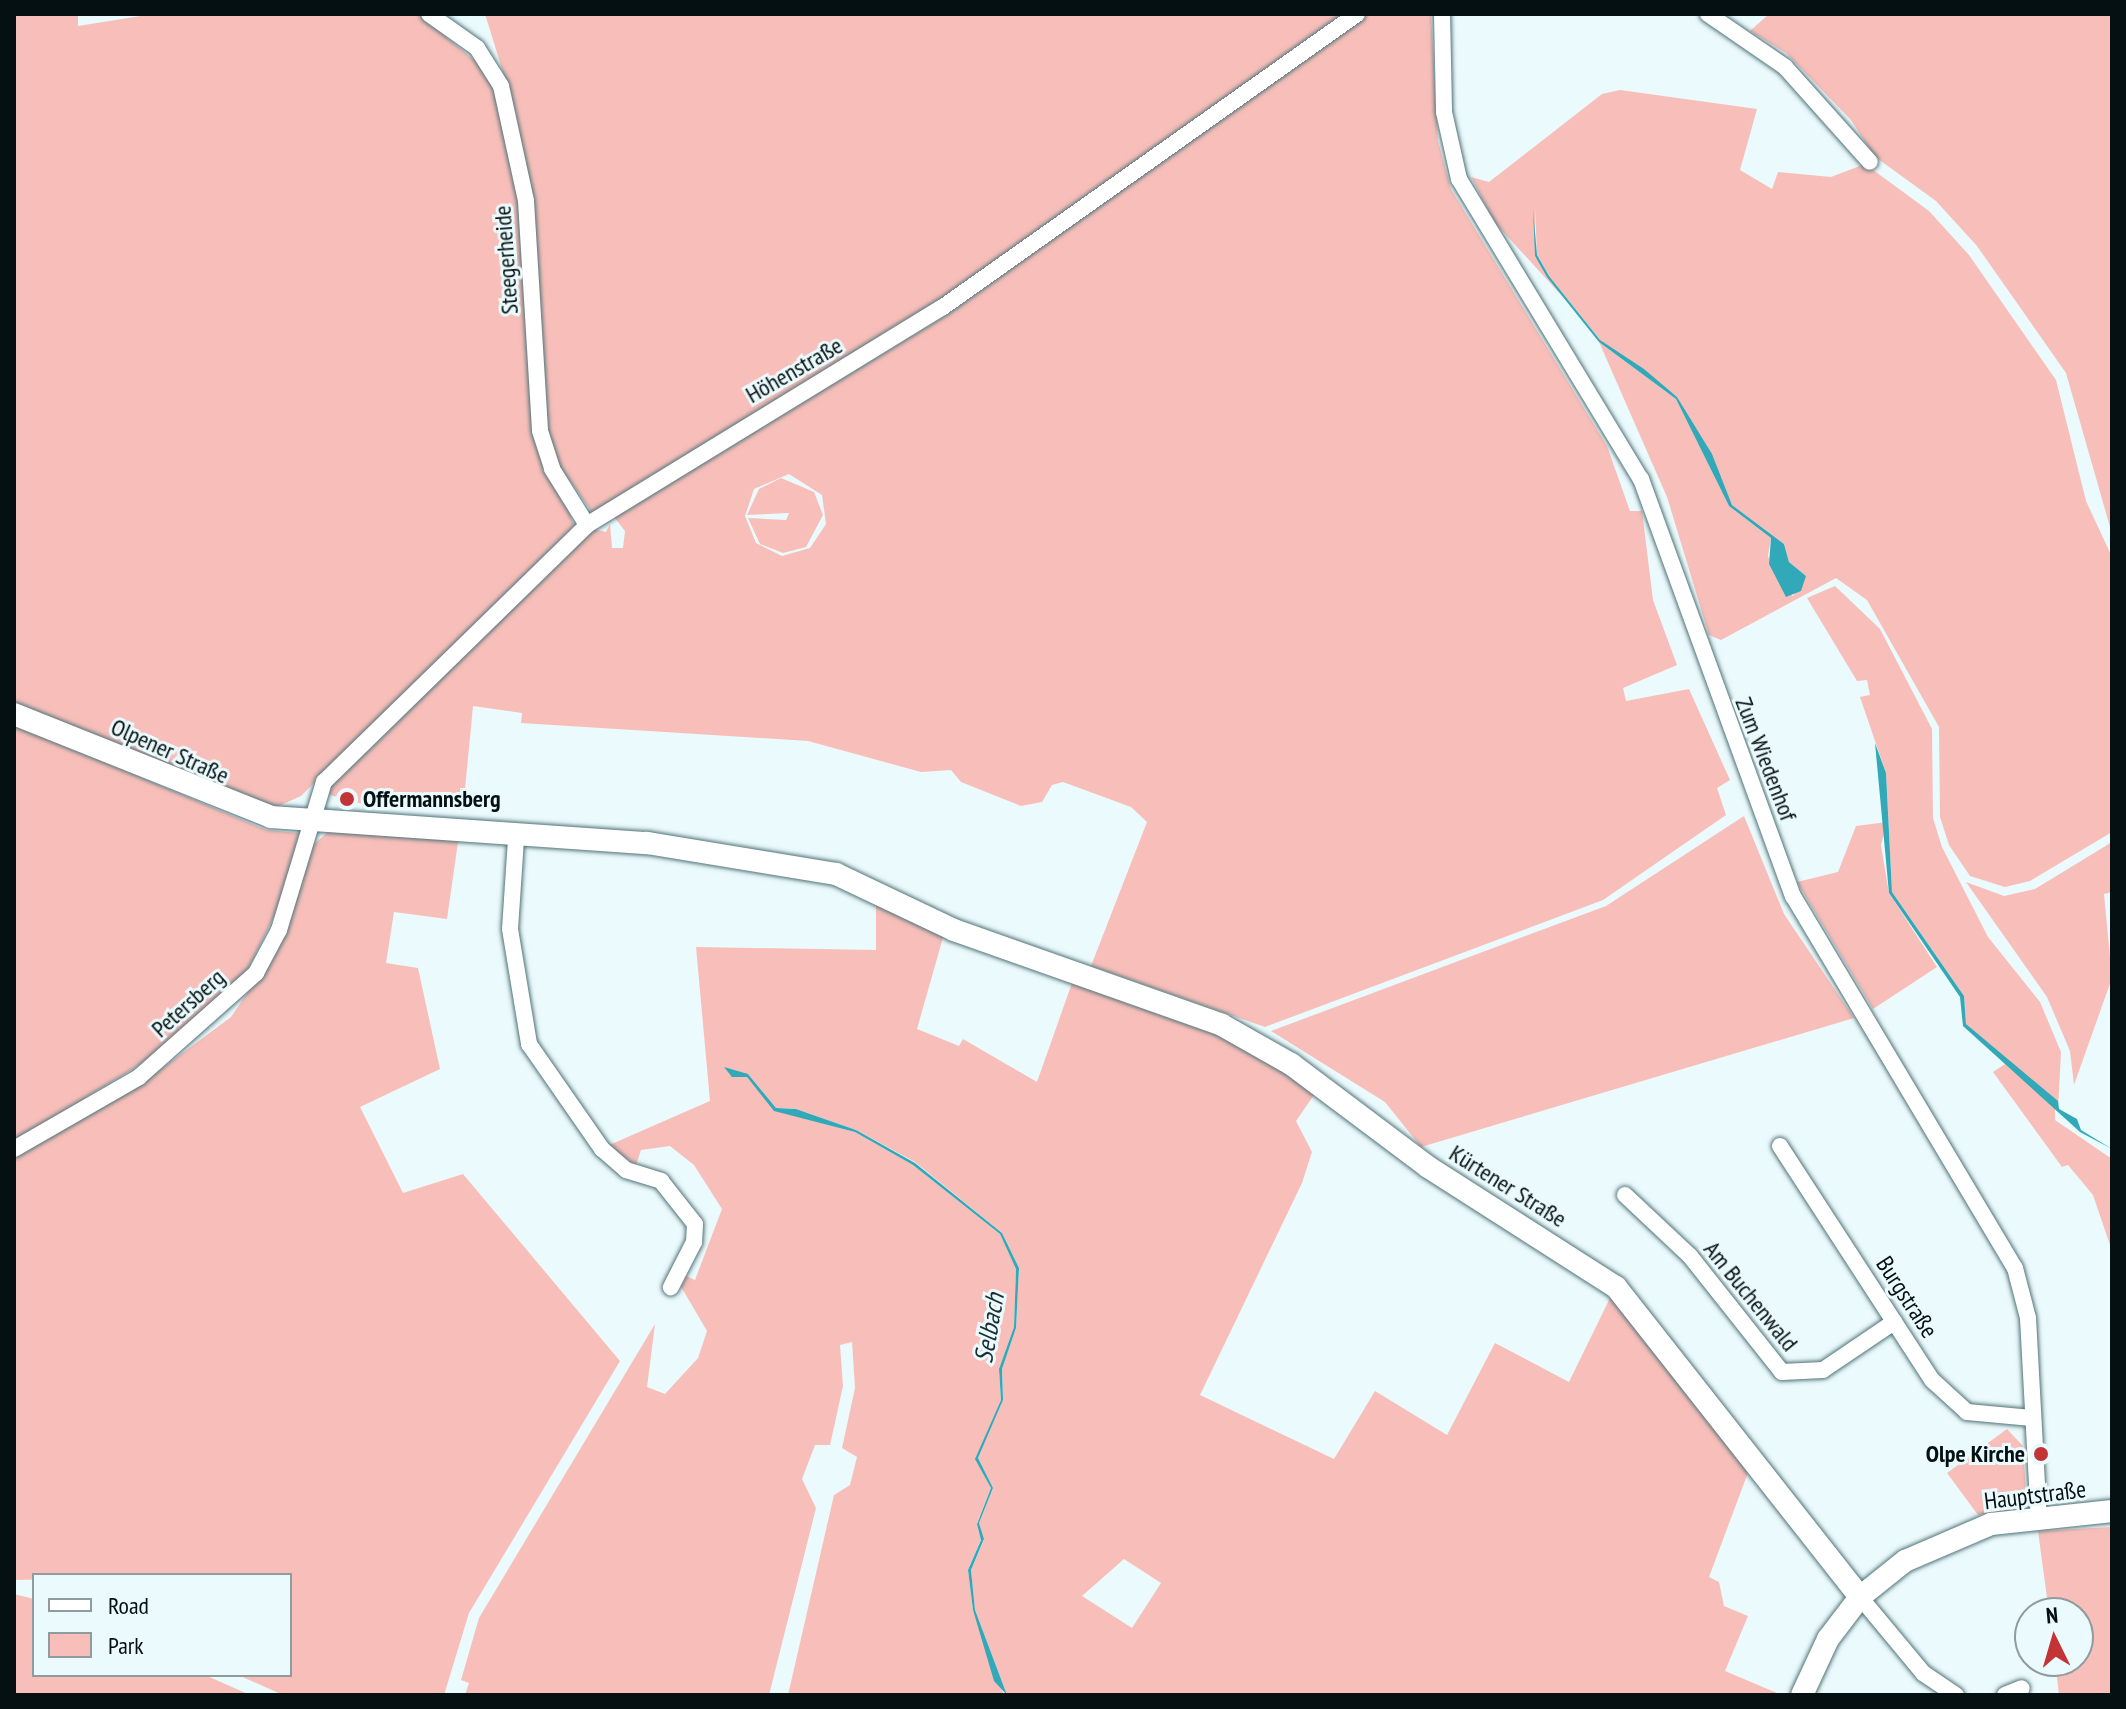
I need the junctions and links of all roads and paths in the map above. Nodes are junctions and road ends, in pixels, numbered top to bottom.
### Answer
1 (429, 14) edge
2 (1357, 14) edge
3 (1442, 14) edge
4 (1708, 14) edge
5 (1870, 162) dead end
6 (587, 525) junction
7 (14, 714) edge
8 (309, 822) junction
9 (516, 839) junction
10 (1780, 1146) dead end
11 (14, 1149) edge
12 (1625, 1195) dead end
13 (671, 1287) dead end
14 (1894, 1322) junction
15 (2032, 1418) junction
16 (2112, 1511) edge
17 (2039, 1519) junction
18 (1860, 1597) junction
19 (2022, 1688) dead end
20 (1802, 1695) edge
21 (1956, 1695) edge
22 (2005, 1695) edge

1 - 6 street, Steegerheide
2 - 6 street, Höhenstraße
3 - 15 street, Zum Wiedenhof
4 - 5 street
6 - 8 street, Höhenstraße
7 - 8 street, Olpener Straße
8 - 9 street
8 - 11 street, Petersberg
9 - 13 street
9 - 18 street, Kürtener Straße
10 - 14 street, Burgstraße
12 - 14 street, Am Buchenwald
14 - 15 street, Burgstraße
15 - 17 street, Zum Wiedenhof
16 - 17 street, Hauptstraße
17 - 18 street, Hauptstraße
18 - 20 street, Hauptstraße
18 - 21 street
19 - 22 street

